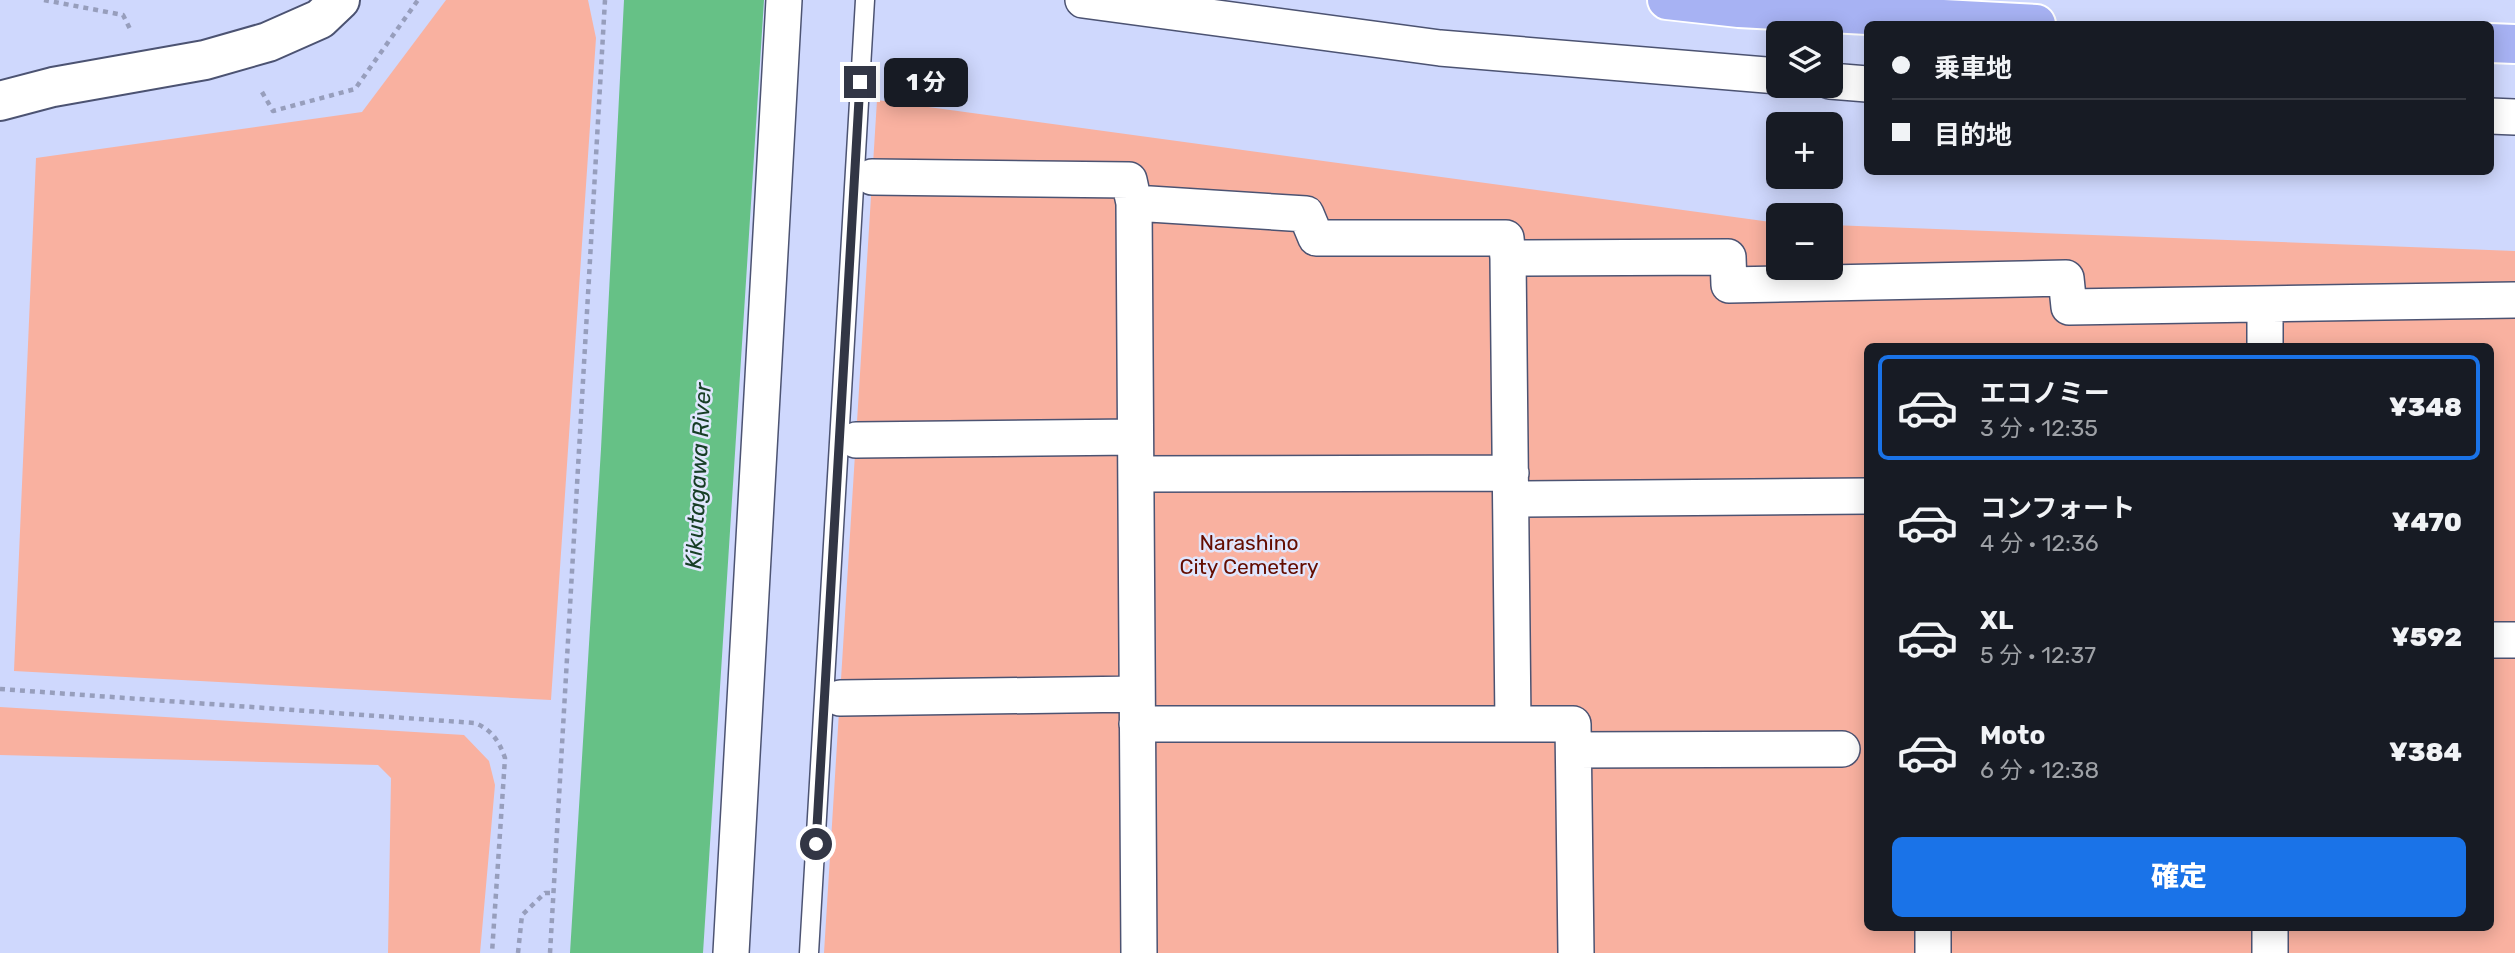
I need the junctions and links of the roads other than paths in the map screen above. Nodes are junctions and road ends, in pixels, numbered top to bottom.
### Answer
1 (340, 0) edge
2 (784, 0) edge
3 (865, 0) edge
4 (1083, 0) edge
5 (1667, 0) edge
6 (1980, 21) edge
7 (2494, 43) edge
8 (2515, 44) edge
9 (1766, 75) edge
10 (1843, 82) edge
11 (1864, 84) edge
12 (0, 101) edge
13 (2494, 116) edge
14 (2515, 117) edge
15 (872, 177) dead end
16 (1134, 203) junction
17 (1508, 258) junction
18 (2515, 300) edge
19 (2265, 304) junction
20 (2265, 343) edge
21 (1135, 437) junction
22 (856, 440) dead end
23 (1136, 474) junction
24 (1512, 486) junction
25 (1864, 496) edge
26 (2515, 639) edge
27 (2494, 640) edge
28 (840, 698) dead end
29 (1137, 709) junction
30 (1513, 724) junction
31 (1842, 749) dead end
32 (1574, 751) junction
33 (1933, 931) edge
34 (2270, 931) edge
35 (731, 953) edge
36 (809, 953) edge
37 (1139, 953) edge
38 (1576, 953) edge
39 (1933, 953) edge
40 (2270, 953) edge

1 - 12 street
2 - 35 street
3 - 36 lane
4 - 9 street
5 - 6 main road
7 - 8 main road
10 - 11 street
13 - 14 street
15 - 16 street
16 - 17 street
16 - 21 street
17 - 19 street
17 - 24 street
18 - 19 street
19 - 20 street
21 - 22 street
21 - 23 street
23 - 24 street
23 - 29 street
24 - 25 street
24 - 30 street
26 - 27 street
28 - 29 street
29 - 30 street
29 - 37 street
30 - 32 street
31 - 32 street
32 - 38 street
33 - 39 street
34 - 40 street

